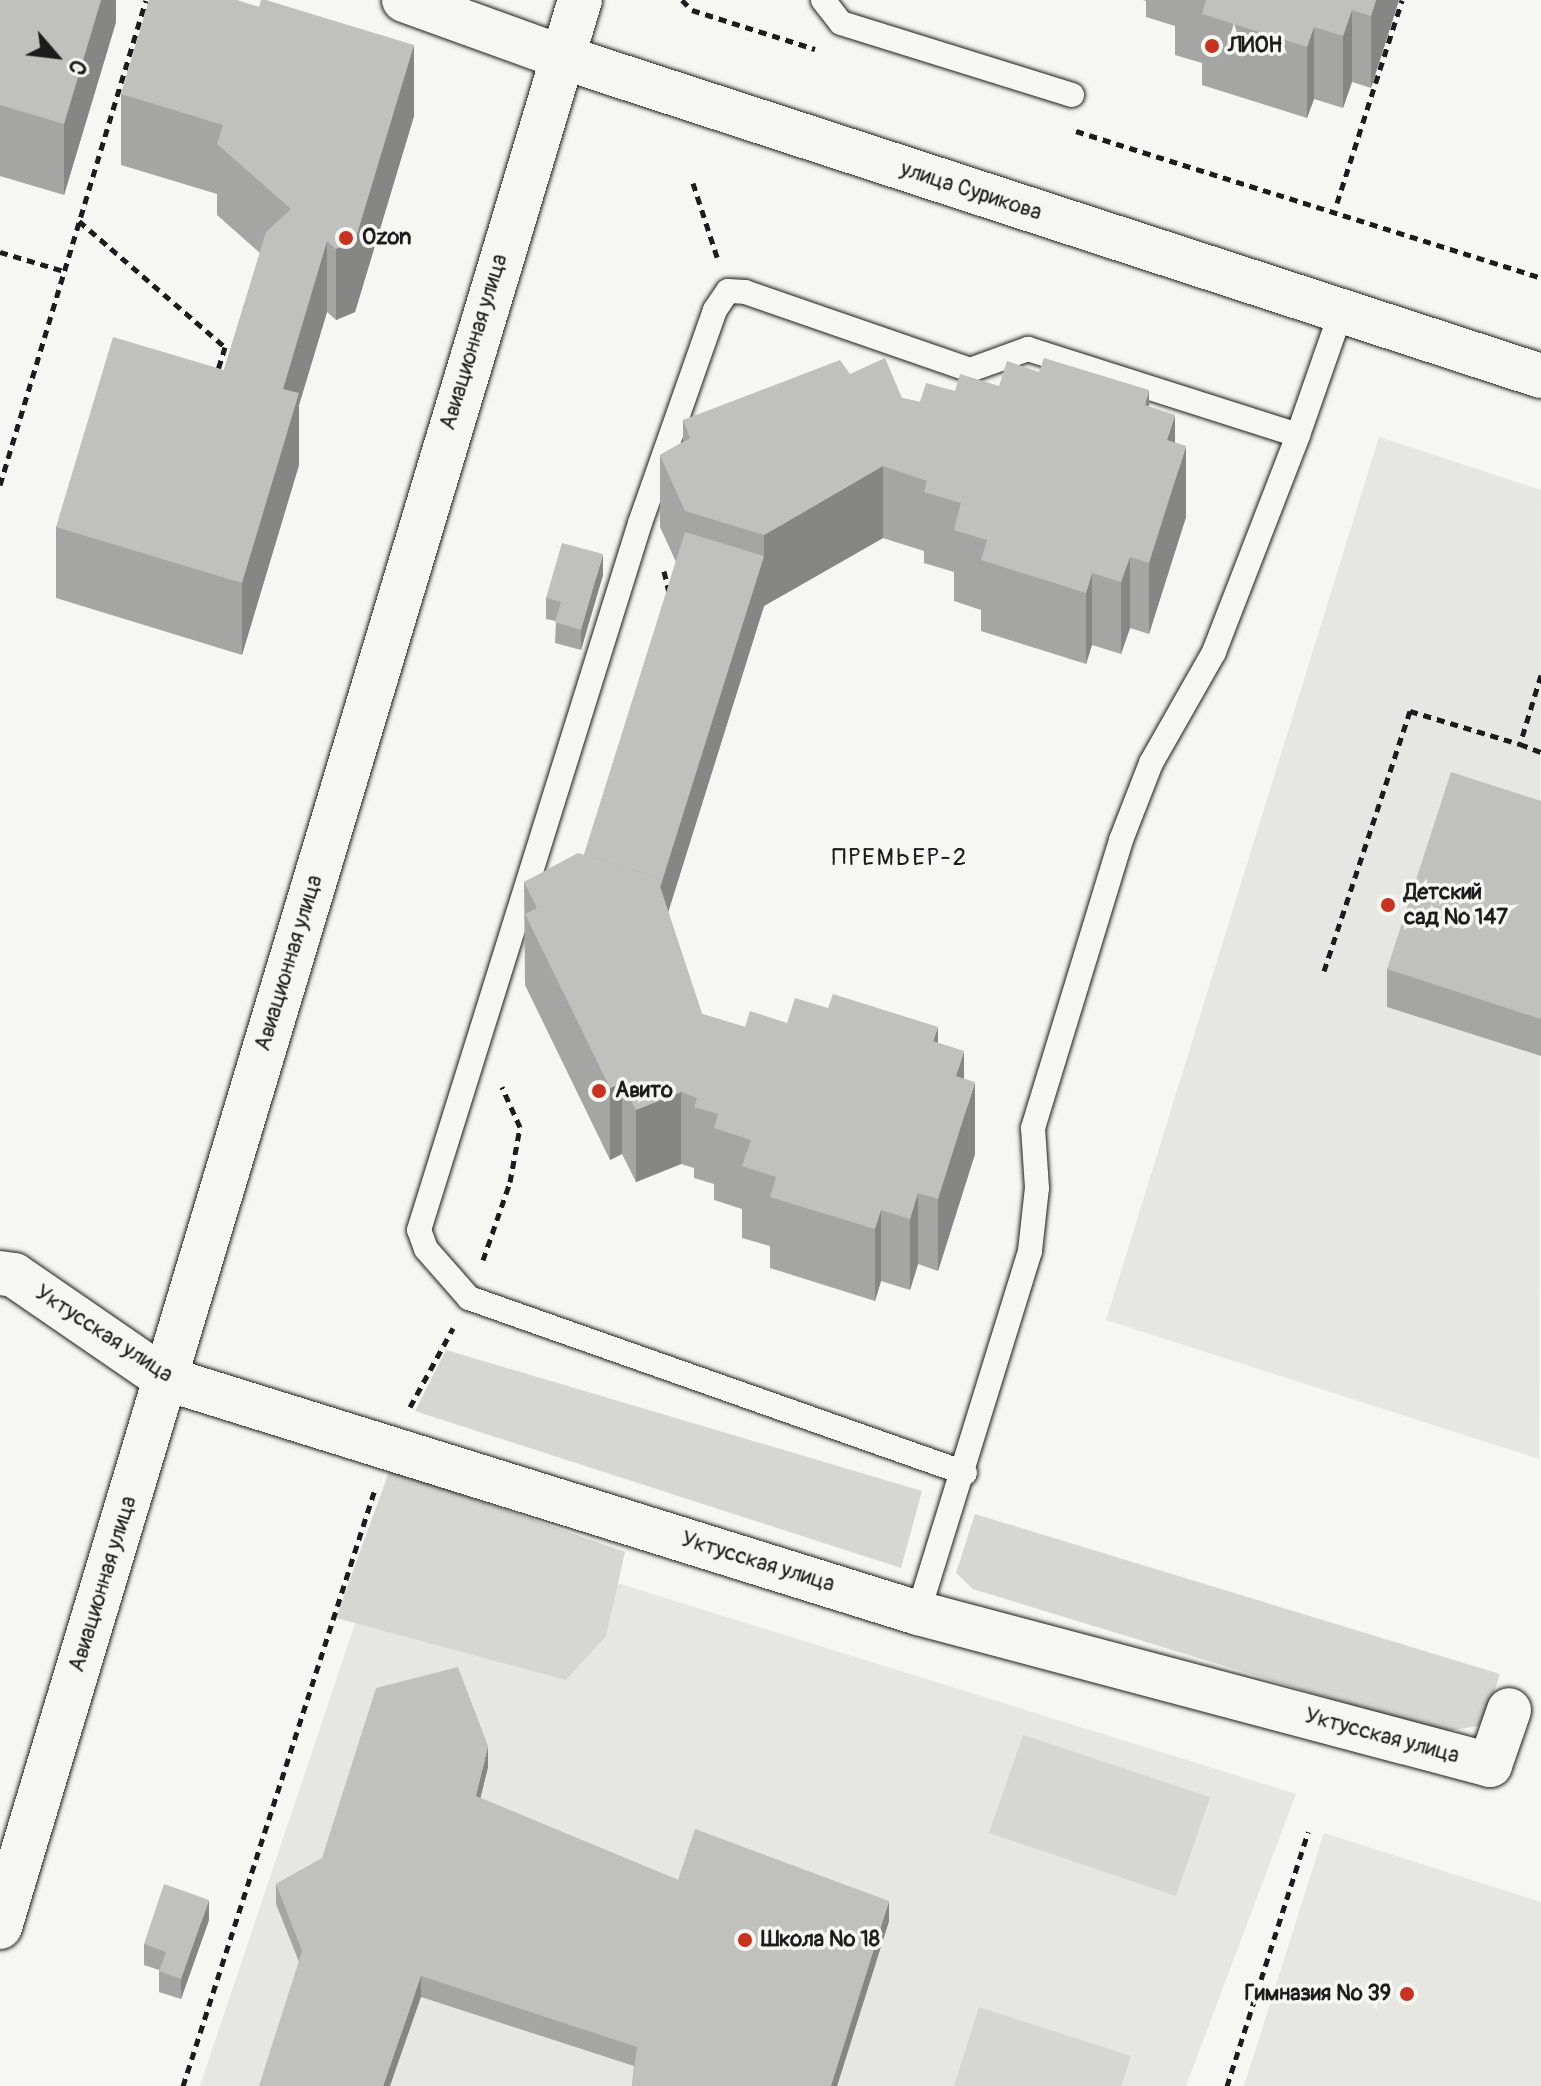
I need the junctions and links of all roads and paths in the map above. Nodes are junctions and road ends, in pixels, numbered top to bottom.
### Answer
1 (146, 0) edge
2 (404, 0) edge
3 (580, 0) edge
4 (682, 0) edge
5 (823, 0) edge
6 (1402, 0) edge
7 (829, 53) dead end
8 (559, 56) junction
9 (1072, 95) dead end
10 (1071, 130) dead end
11 (693, 183) dead end
12 (1337, 203) dead end
13 (79, 221) junction
14 (0, 252) edge
15 (64, 271) junction
16 (1541, 278) edge
17 (728, 291) junction
18 (1341, 312) junction
19 (1541, 376) edge
20 (212, 389) edge
21 (1298, 435) junction
22 (0, 485) edge
23 (1541, 675) edge
24 (1520, 744) junction
25 (1541, 752) edge
26 (1324, 971) dead end
27 (0, 1273) edge
28 (469, 1298) junction
29 (164, 1378) junction
30 (389, 1446) junction
31 (965, 1473) junction
32 (918, 1613) junction
33 (1509, 1710) dead end
34 (1308, 1832) dead end
35 (0, 1927) edge
36 (183, 2086) edge
37 (1227, 2086) edge

1 - 13 path
2 - 8 street, улица Сурикова
3 - 8 street, Авиационная улица
4 - 7 path
5 - 9 lane
6 - 12 path
8 - 18 street, улица Сурикова
8 - 29 street, Авиационная улица
10 - 16 path
11 - 17 path
13 - 15 path
13 - 20 path
14 - 15 path
15 - 22 path
17 - 21 lane
17 - 28 lane
18 - 19 street, улица Сурикова
18 - 21 lane
21 - 31 lane
23 - 24 path
24 - 25 path
24 - 26 path
27 - 29 street, Уктусская улица
28 - 30 path
28 - 31 lane
29 - 30 street, Уктусская улица
29 - 35 street, Авиационная улица
30 - 32 street, Уктусская улица
30 - 36 path
31 - 32 lane
32 - 33 street, Уктусская улица
34 - 37 path

